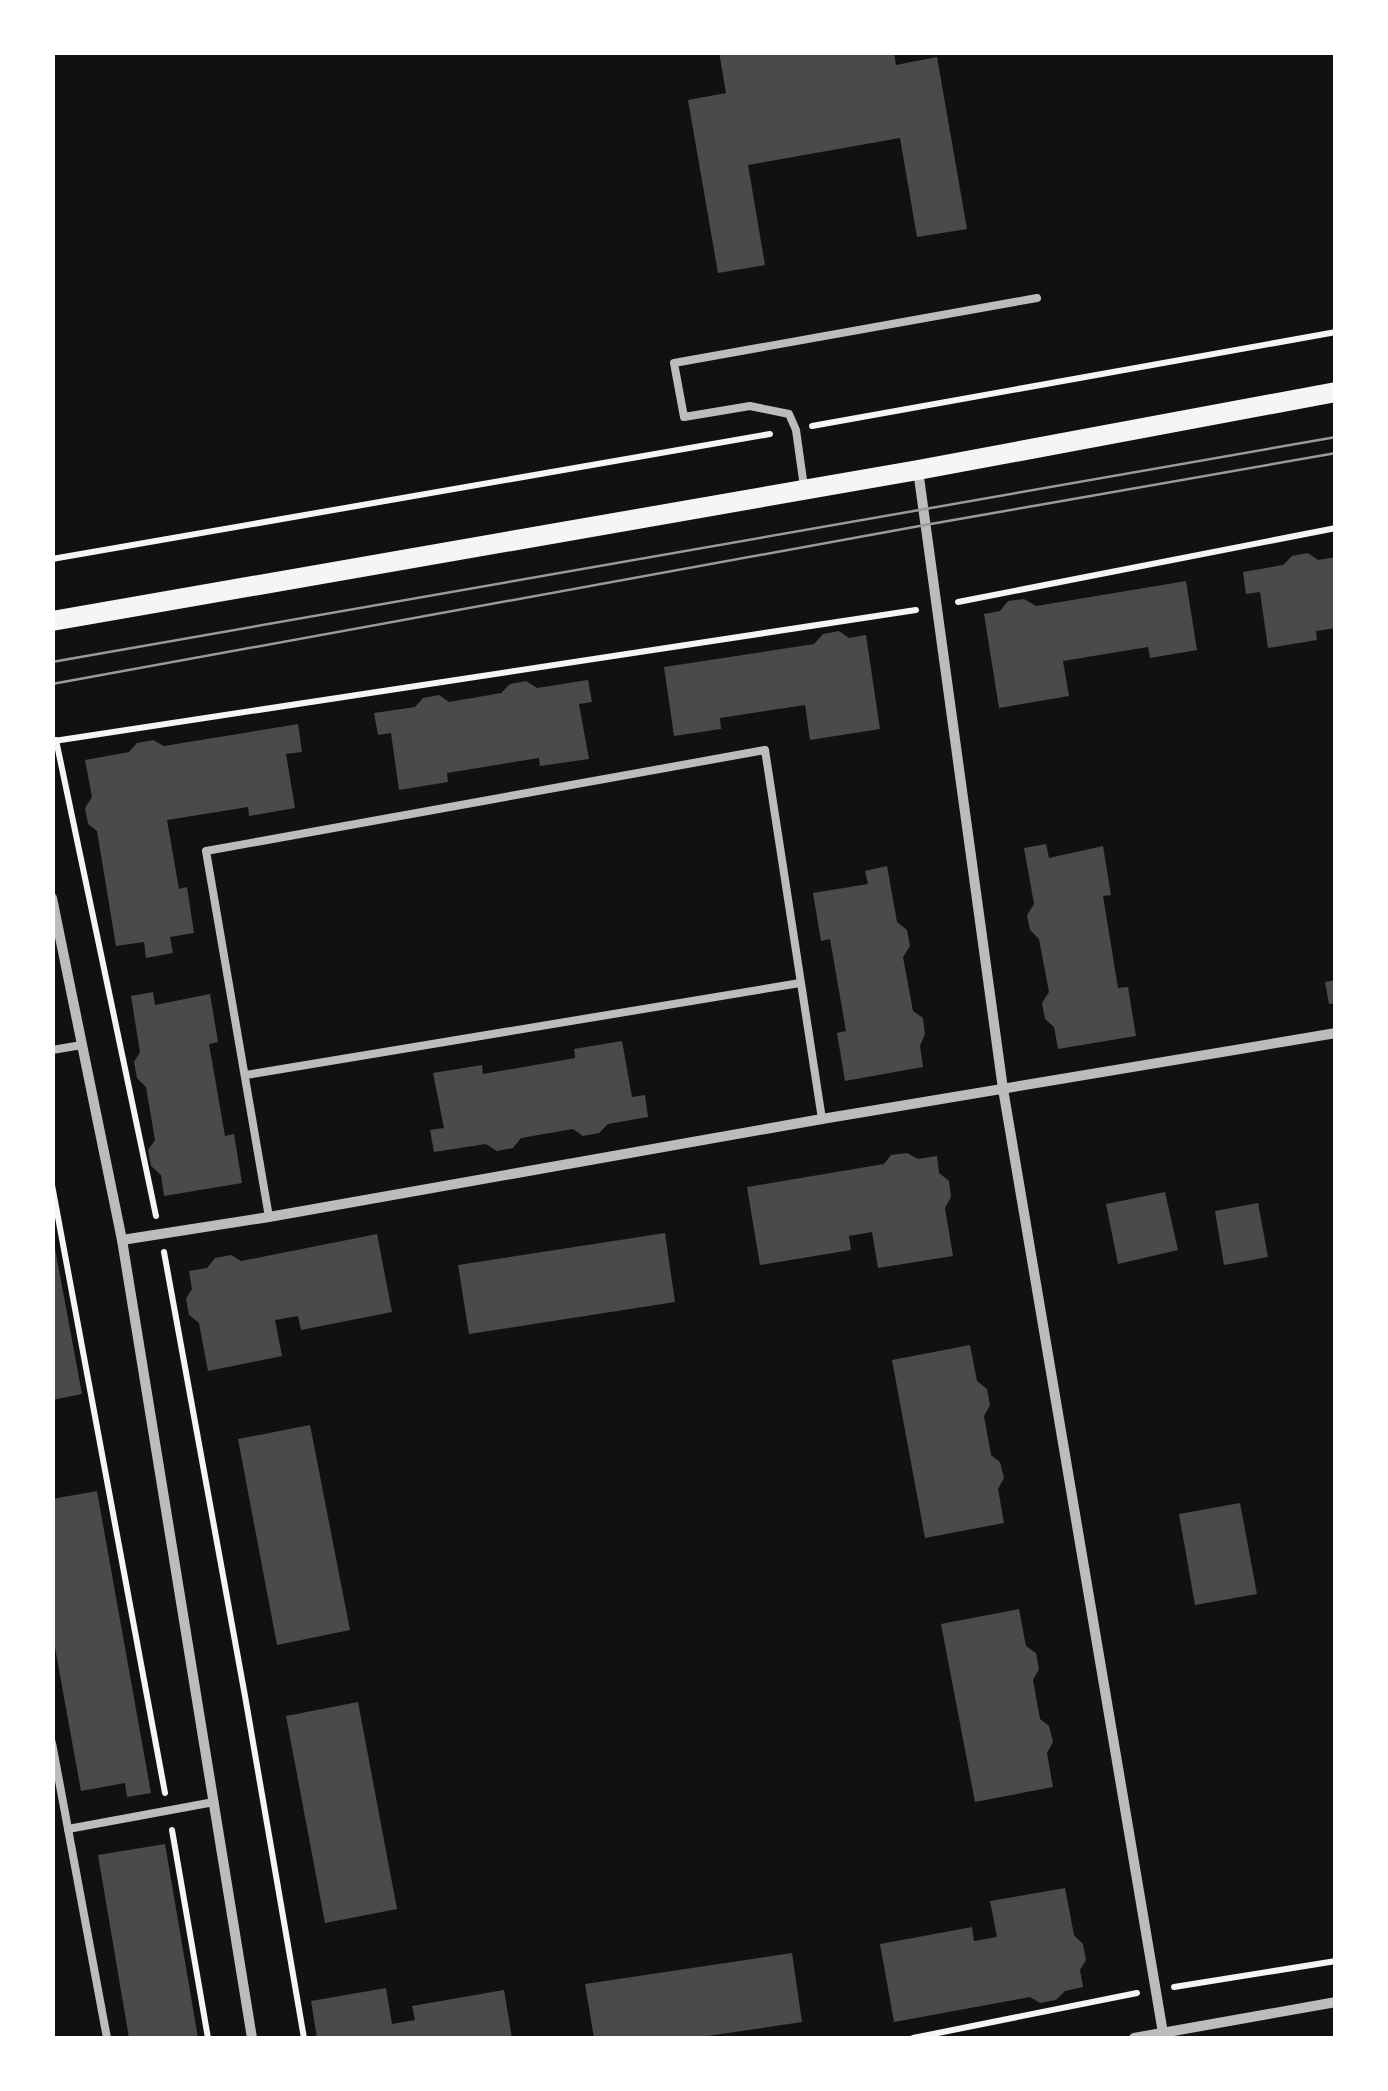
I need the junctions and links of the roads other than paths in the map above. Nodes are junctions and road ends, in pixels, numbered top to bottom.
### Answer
1 (1038, 298) dead end
2 (1336, 392) edge
3 (918, 470) junction
4 (804, 490) junction
5 (52, 620) edge
6 (52, 898) edge
7 (800, 983) junction
8 (1336, 1034) edge
9 (82, 1045) junction
10 (52, 1050) edge
11 (246, 1075) junction
12 (1003, 1089) junction
13 (822, 1119) junction
14 (269, 1217) junction
15 (122, 1240) junction
16 (52, 1743) edge
17 (214, 1802) junction
18 (68, 1828) junction
19 (1336, 2002) edge
20 (1164, 2033) junction
21 (108, 2038) edge
22 (252, 2038) edge
23 (1134, 2038) edge

1 - 4 lane
2 - 3 main road
3 - 4 main road
3 - 12 street
4 - 5 main road
6 - 9 street
7 - 11 lane
7 - 11 lane
7 - 13 lane
8 - 12 street
9 - 10 lane
9 - 15 street
11 - 14 lane
12 - 13 street
12 - 20 street
13 - 14 street
14 - 15 street
15 - 17 street
16 - 18 lane
17 - 18 lane
17 - 22 street
18 - 21 lane
19 - 20 street
20 - 23 street

